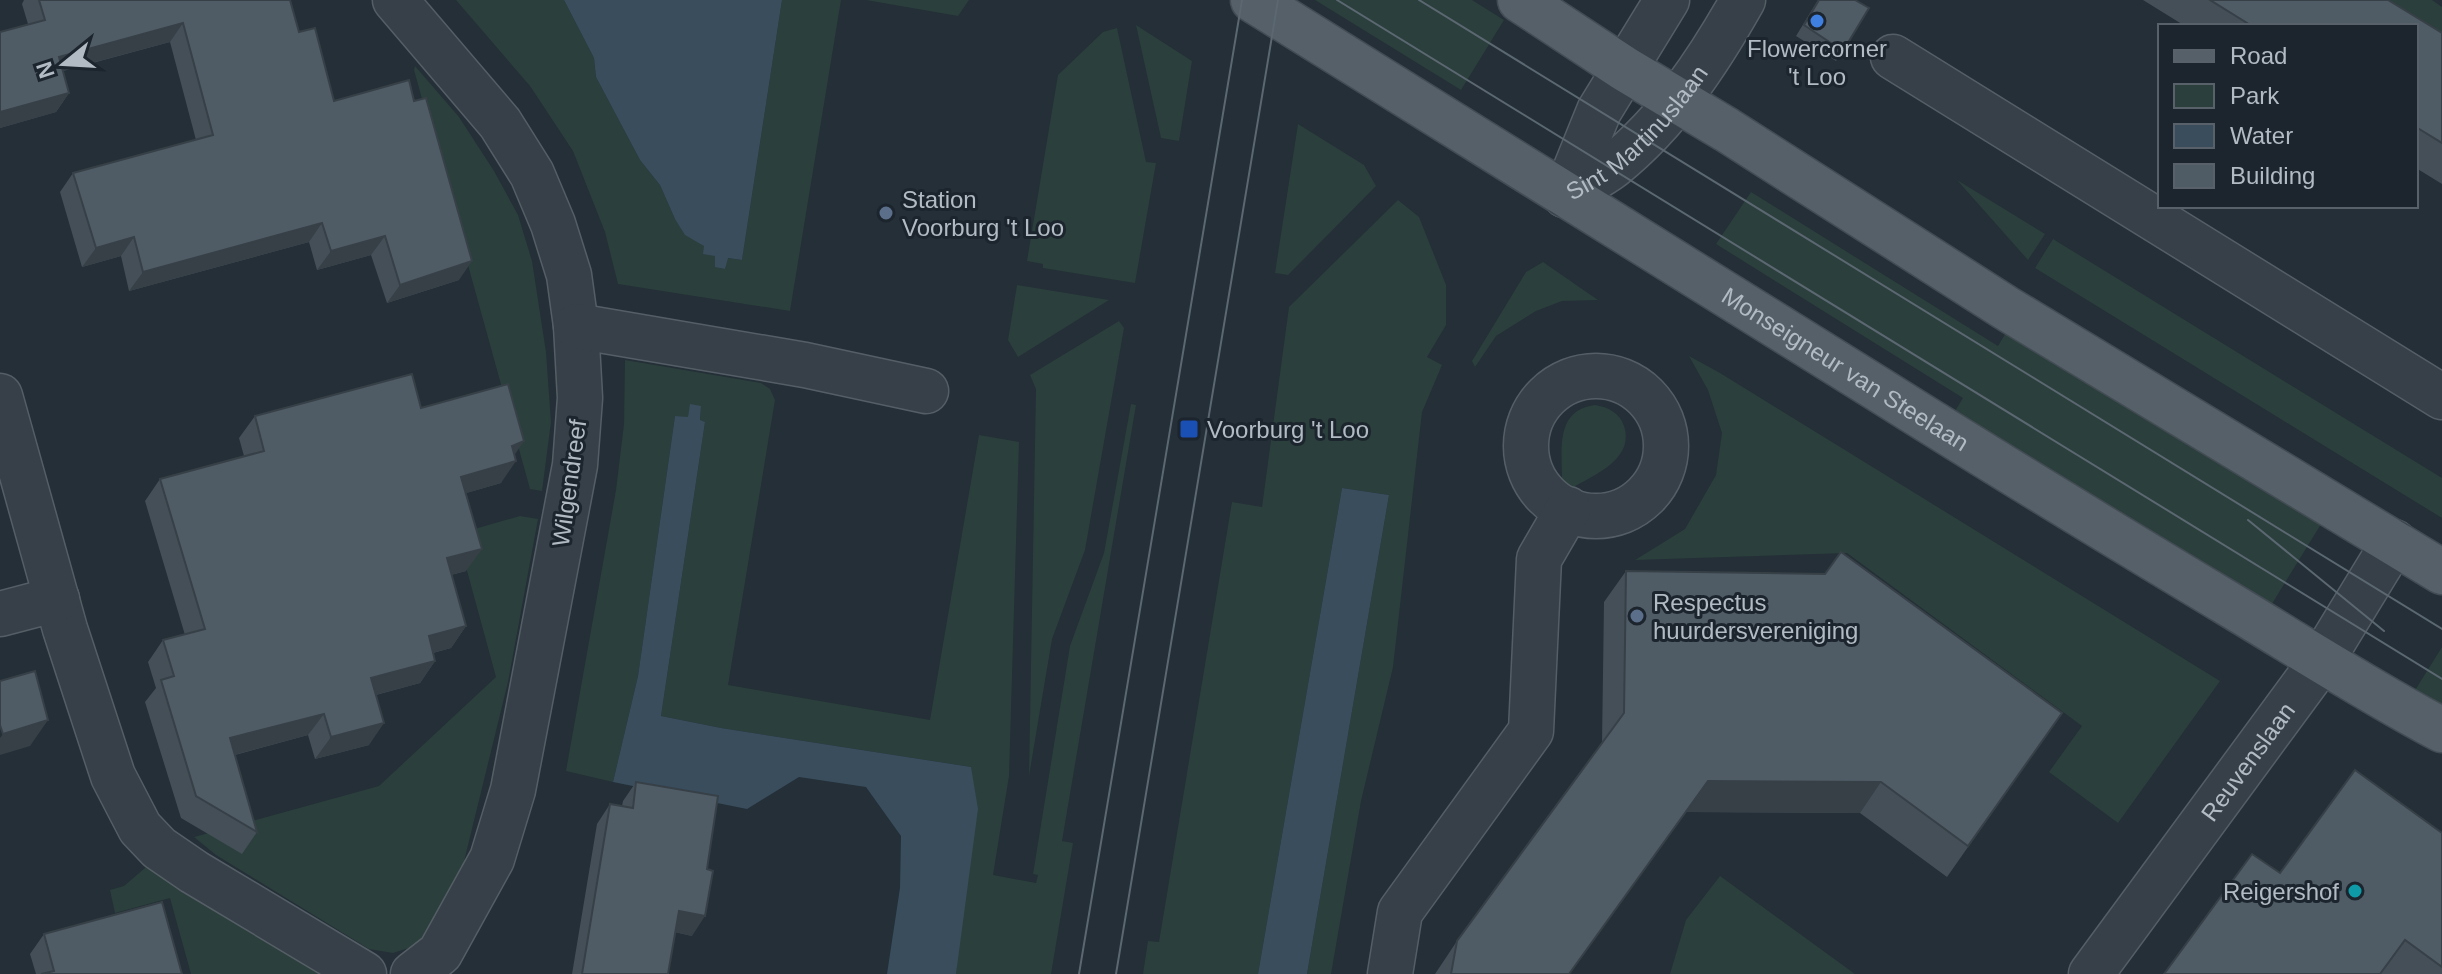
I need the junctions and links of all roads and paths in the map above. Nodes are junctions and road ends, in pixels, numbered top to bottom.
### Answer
1 (395, 0) edge
2 (1253, 0) edge
3 (1520, 0) edge
4 (1667, 0) edge
5 (1743, 0) edge
6 (1893, 57) dead end
7 (1625, 69) junction
8 (1679, 101) junction
9 (1565, 195) junction
10 (576, 326) junction
11 (926, 391) dead end
12 (0, 396) edge
13 (2442, 397) edge
14 (1568, 509) dead end
15 (2394, 542) junction
16 (2442, 572) edge
17 (57, 599) junction
18 (0, 614) edge
19 (2322, 660) junction
20 (2442, 730) edge
21 (433, 967) edge
22 (364, 974) edge
23 (1390, 974) edge
24 (2091, 974) edge

1 - 10 street, Wilgendreef
2 - 9 main road, Monseigneur van Steelaan
3 - 7 main road
4 - 7 street, Sint Martinuslaan
5 - 8 street, Sint Martinuslaan
6 - 13 street
7 - 8 main road
7 - 9 street, Sint Martinuslaan
8 - 9 street, Sint Martinuslaan
8 - 15 main road
9 - 19 main road, Monseigneur van Steelaan
10 - 11 street
10 - 21 street, Wilgendreef
12 - 17 street
14 - 23 street
15 - 16 main road
15 - 19 street, Reuvenslaan
17 - 18 street
17 - 22 street
19 - 20 main road, Monseigneur van Steelaan
19 - 24 street, Reuvenslaan

